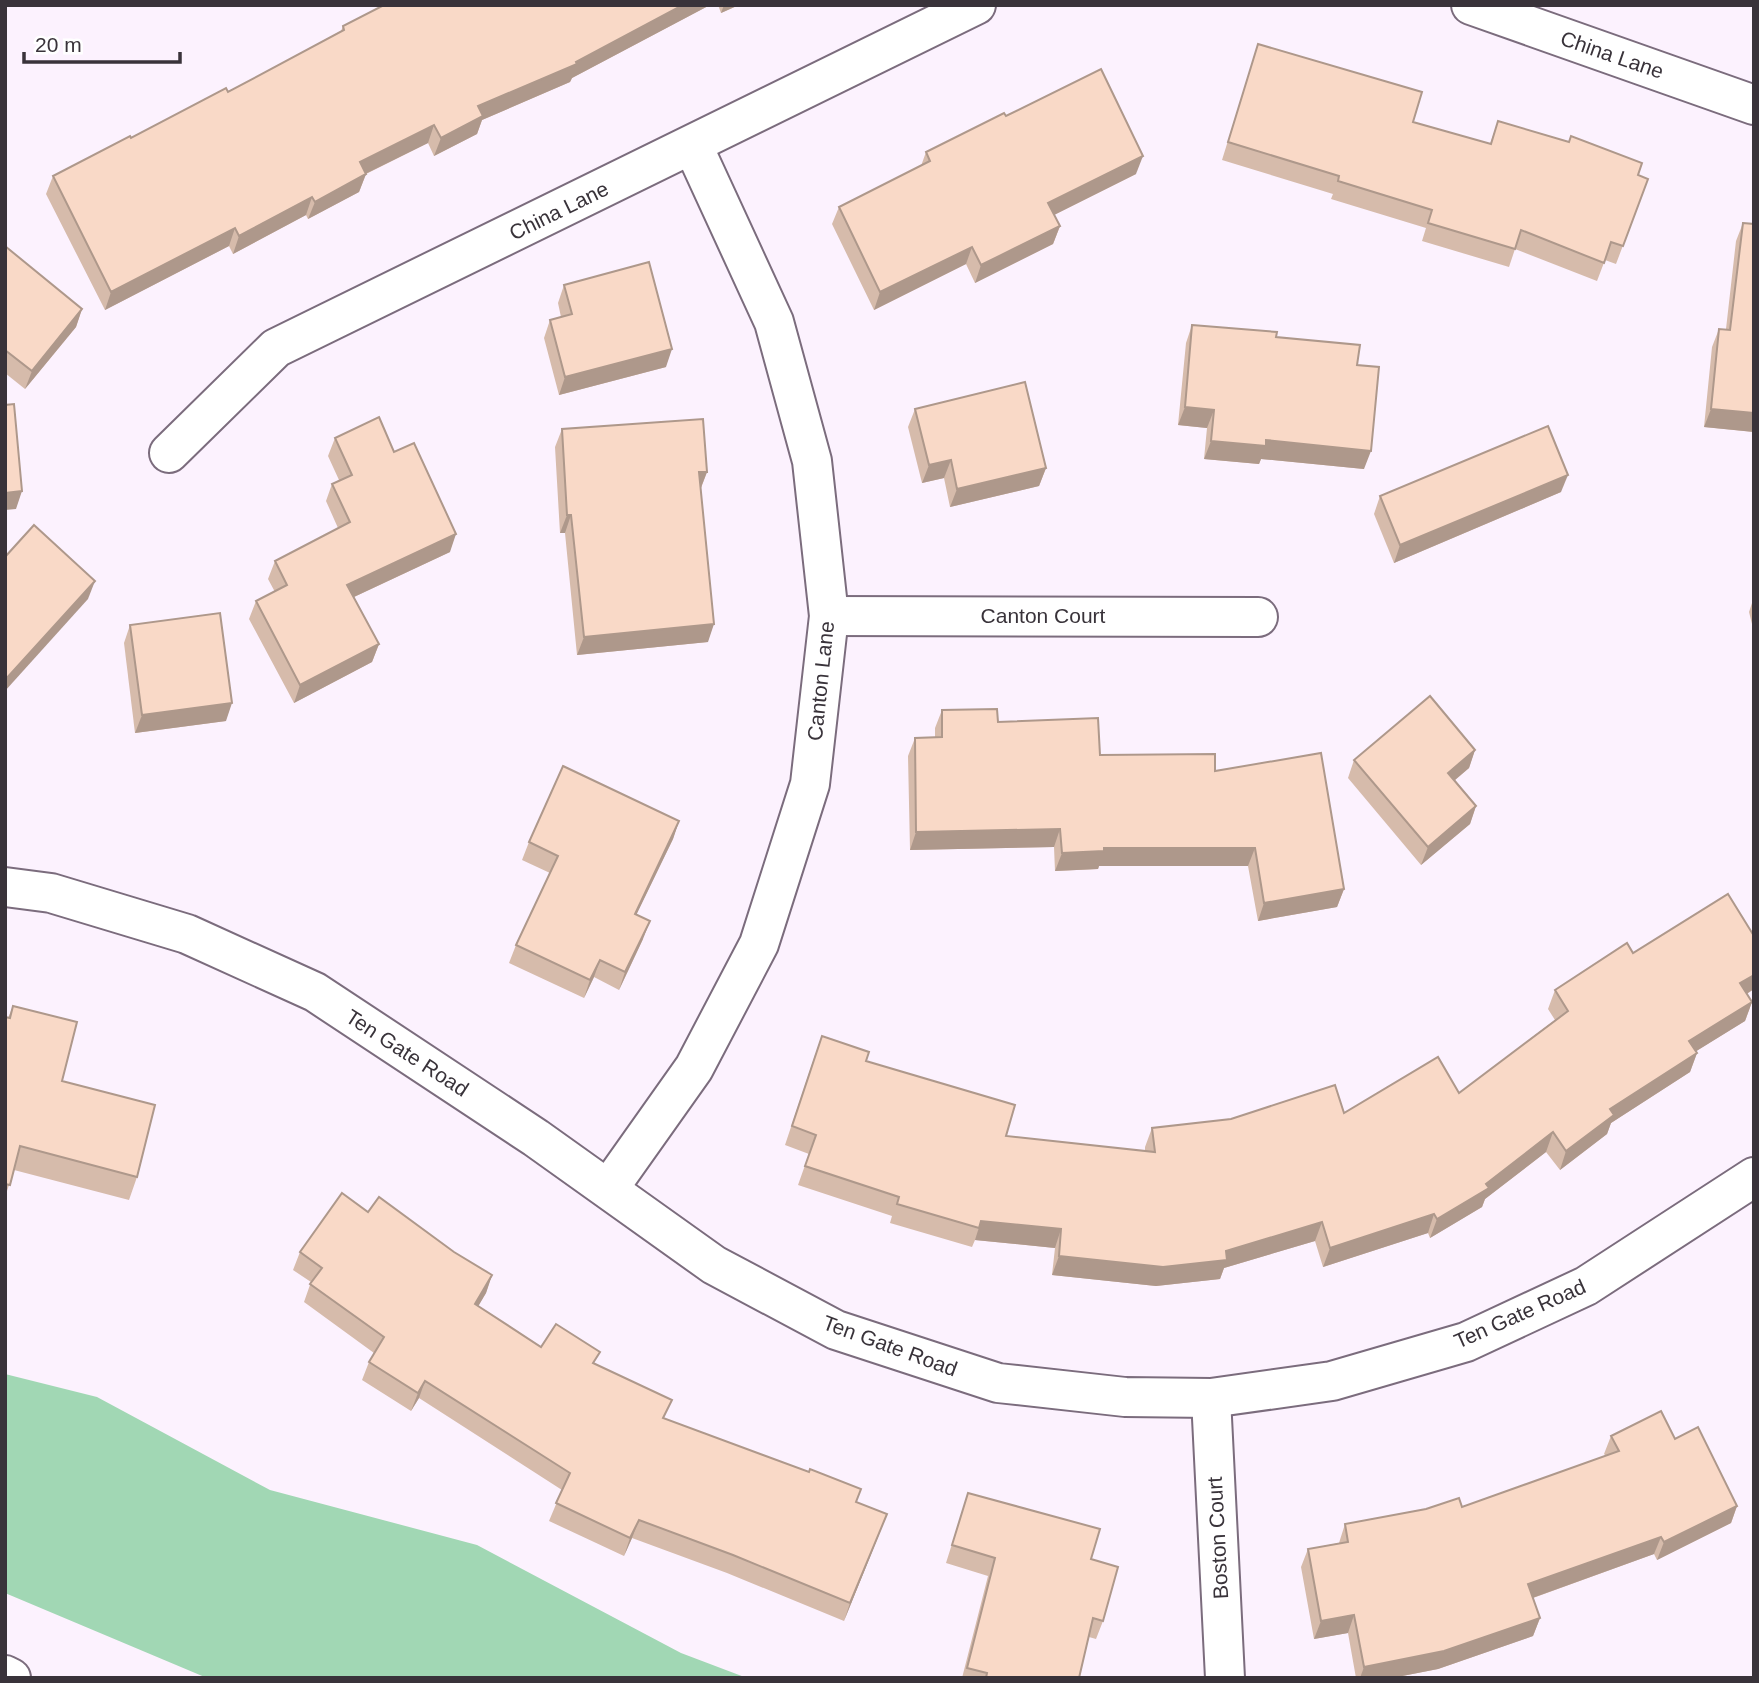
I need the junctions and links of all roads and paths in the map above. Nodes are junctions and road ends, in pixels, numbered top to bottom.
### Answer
1 (976, 5) edge
2 (1471, 5) edge
3 (1754, 105) edge
4 (693, 146) junction
5 (169, 453) dead end
6 (829, 616) junction
7 (1258, 617) dead end
8 (5, 887) edge
9 (1754, 1177) edge
10 (609, 1188) junction
11 (1211, 1398) junction
12 (5, 1675) edge
13 (11, 1678) edge
14 (1225, 1678) edge

1 - 4 street, China Lane
2 - 3 street, China Lane
4 - 5 street, China Lane
4 - 6 street, Canton Lane
6 - 7 street, Canton Court
6 - 10 street, Canton Lane
8 - 10 street, Ten Gate Road
9 - 11 street, Ten Gate Road
10 - 11 street, Ten Gate Road
11 - 14 street, Boston Court
12 - 13 street

